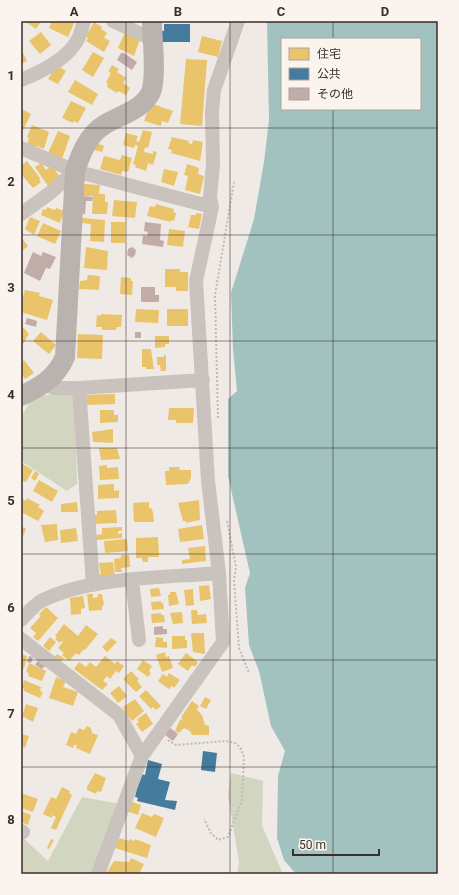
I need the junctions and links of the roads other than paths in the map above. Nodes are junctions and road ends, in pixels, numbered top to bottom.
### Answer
1 (84, 21) edge
2 (113, 21) edge
3 (238, 21) edge
4 (152, 30) edge
5 (21, 80) edge
6 (21, 148) edge
7 (75, 171) junction
8 (212, 207) junction
9 (21, 214) edge
10 (203, 380) junction
11 (44, 384) junction
12 (79, 388) junction
13 (22, 395) edge
14 (219, 573) junction
15 (132, 580) junction
16 (93, 586) junction
17 (21, 620) edge
18 (21, 639) edge
19 (139, 640) dead end
20 (142, 756) junction
21 (98, 874) edge

1 - 5 street
2 - 4 street
3 - 8 street
4 - 7 street
6 - 7 street
7 - 8 street
7 - 9 street
7 - 11 street
8 - 10 street
10 - 12 street
10 - 14 street
11 - 12 street
11 - 13 street
12 - 16 street
14 - 15 street
14 - 20 street
15 - 16 street
15 - 19 street
16 - 17 street
18 - 20 street
20 - 21 street

